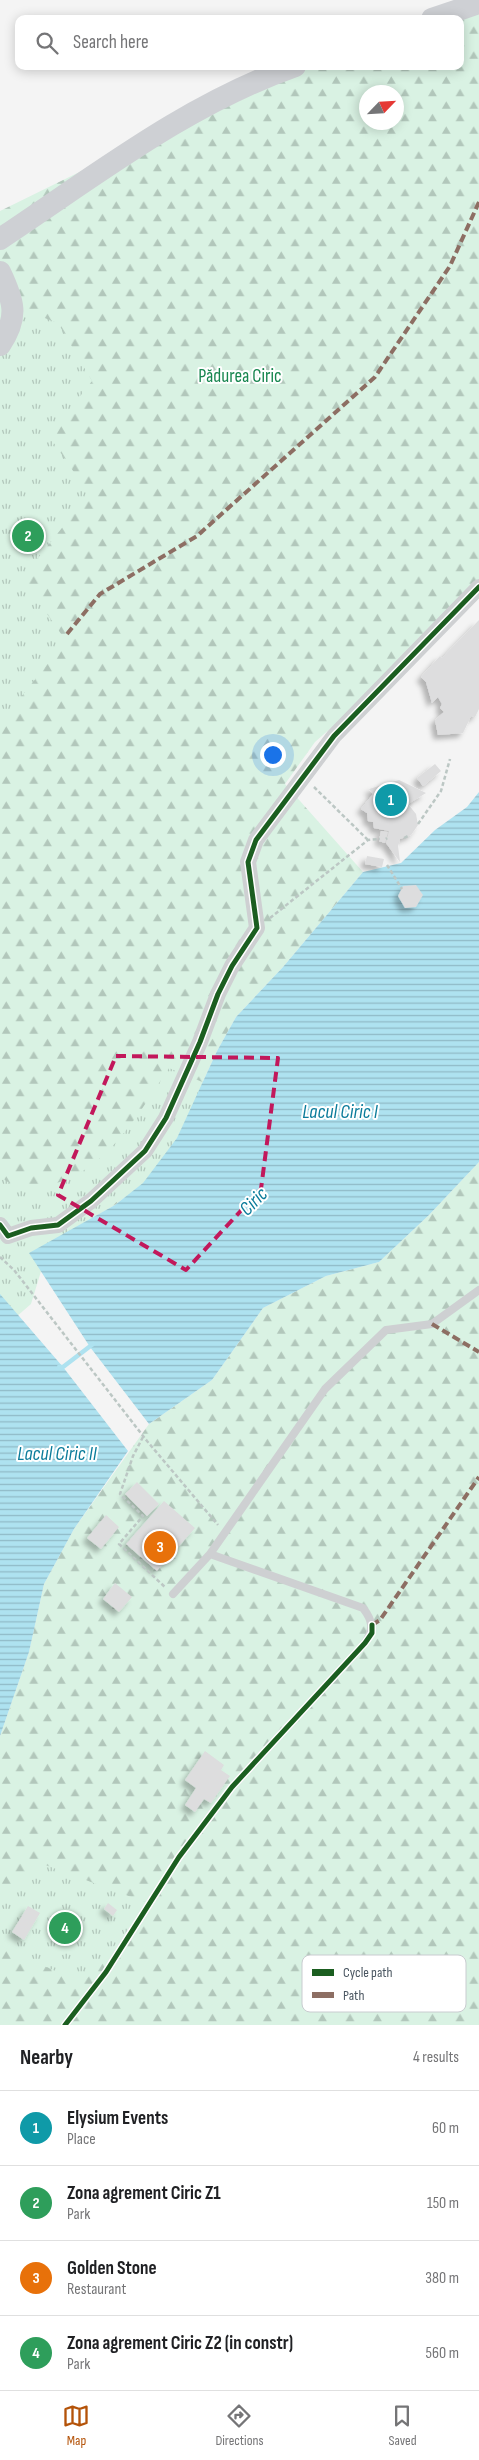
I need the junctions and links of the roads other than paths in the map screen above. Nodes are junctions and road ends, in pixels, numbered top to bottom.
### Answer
1 (479, 3) edge
2 (444, 15) edge
3 (284, 70) edge
4 (0, 239) edge
5 (0, 272) edge
6 (0, 345) edge
7 (479, 587) edge
8 (3, 1234) edge
9 (479, 1290) edge
10 (210, 1554) junction
11 (173, 1594) dead end
12 (65, 2025) edge

1 - 2 main road
3 - 4 main road
5 - 6 main road
7 - 8 street
9 - 10 lane
10 - 11 lane
10 - 12 lane

